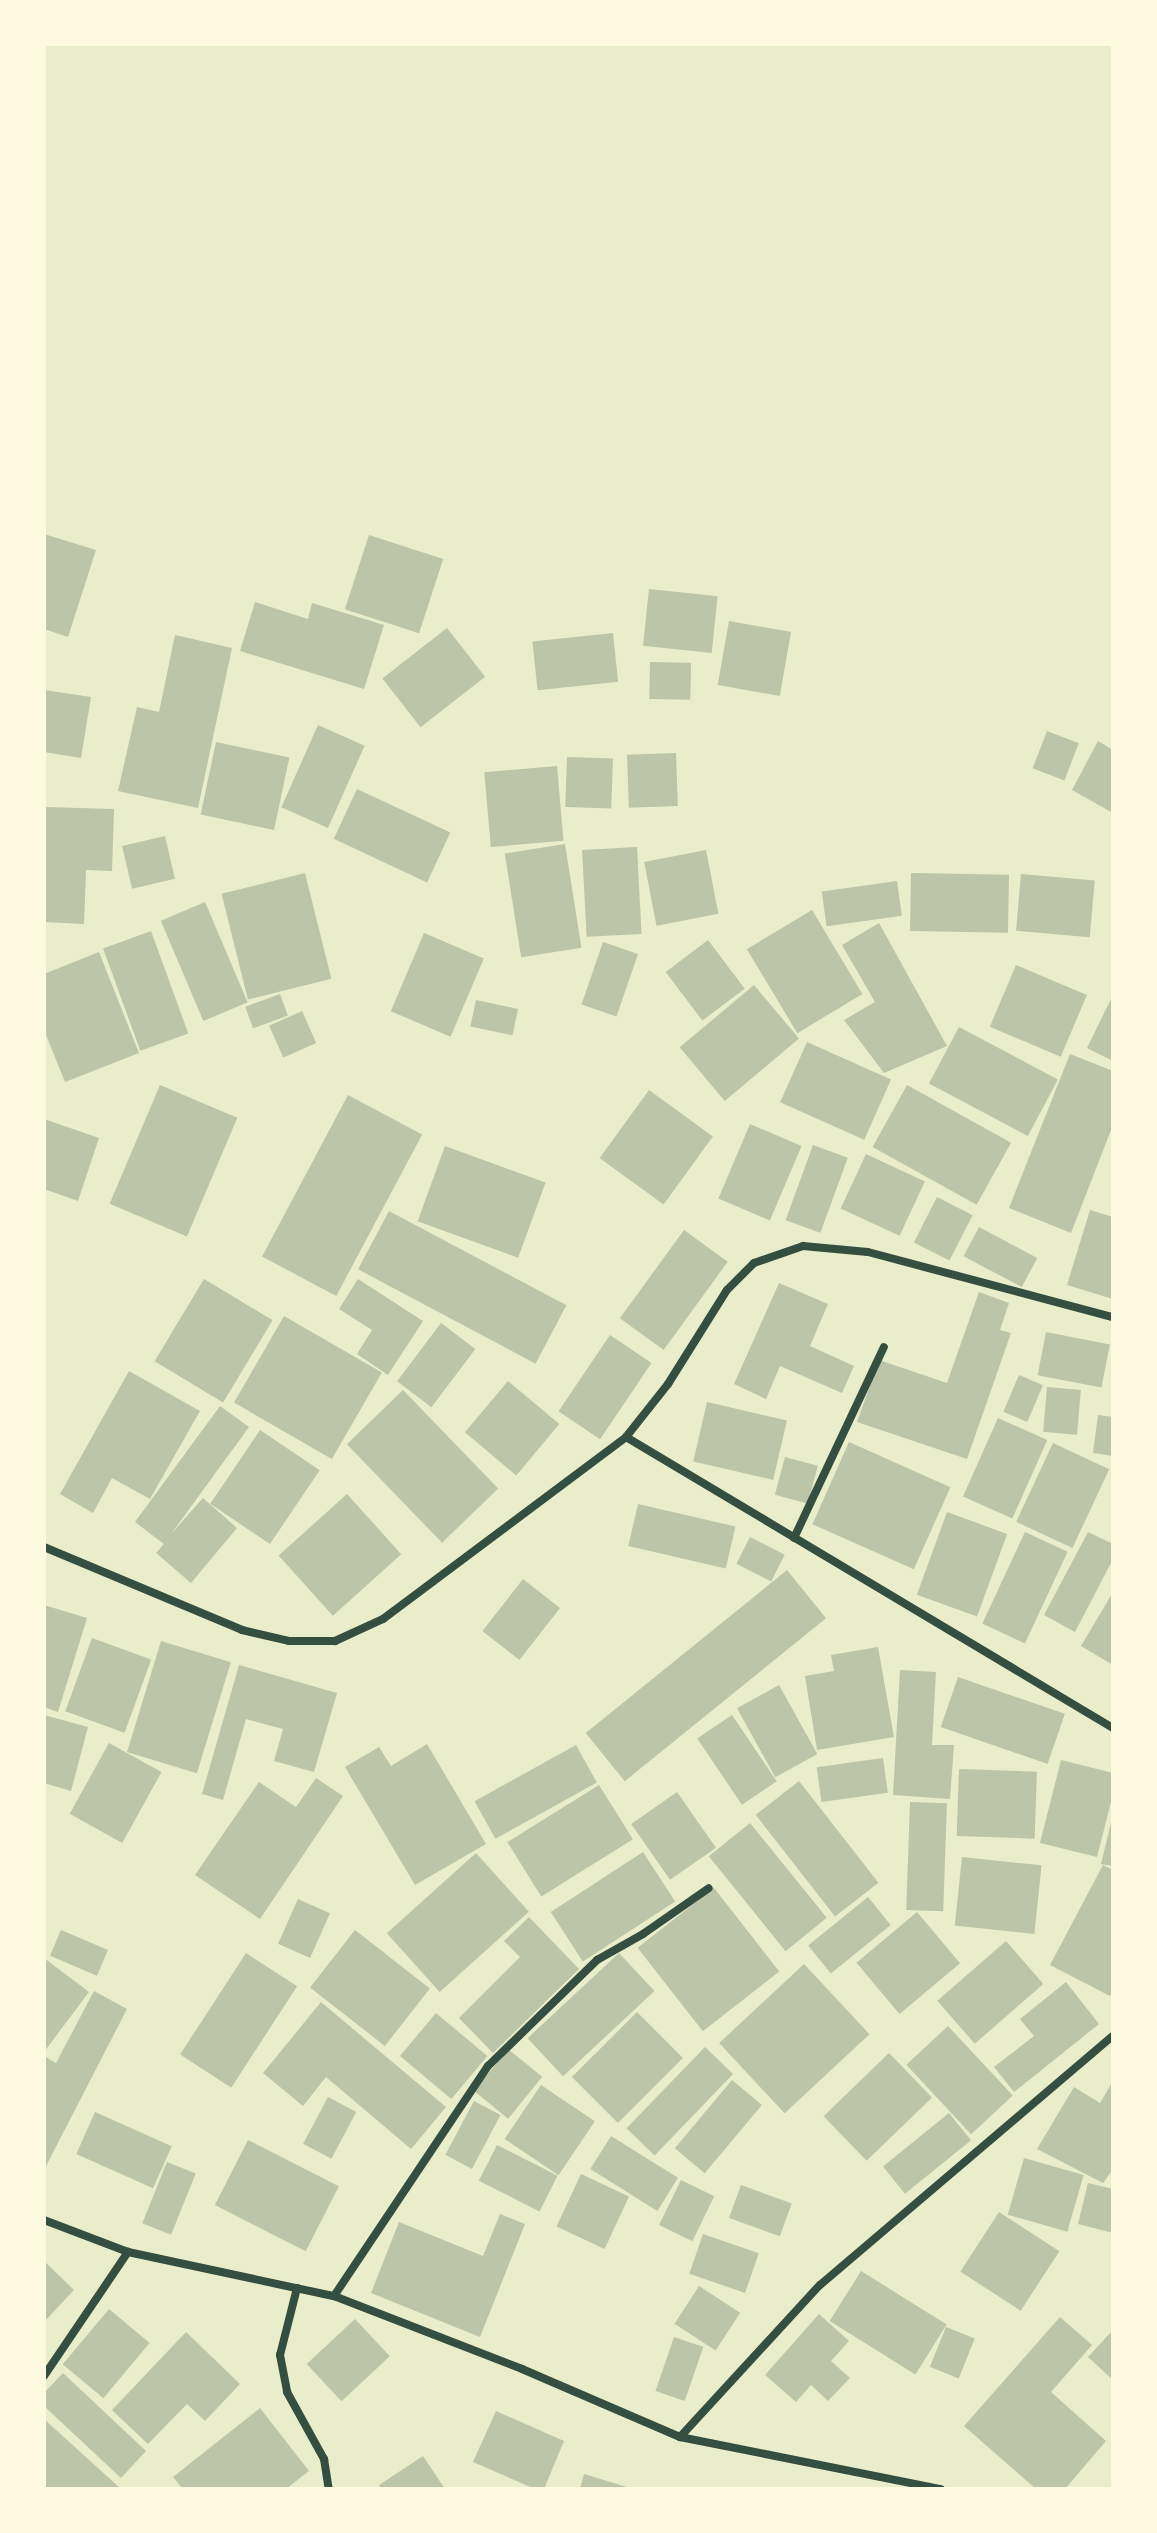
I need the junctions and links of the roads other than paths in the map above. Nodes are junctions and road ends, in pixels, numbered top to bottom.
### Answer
1 (1113, 1317) edge
2 (884, 1347) dead end
3 (626, 1437) junction
4 (794, 1538) junction
5 (44, 1547) edge
6 (1113, 1728) edge
7 (709, 1888) dead end
8 (1113, 2036) edge
9 (44, 2220) edge
10 (128, 2252) junction
11 (297, 2288) junction
12 (334, 2296) junction
13 (44, 2376) edge
14 (680, 2437) junction
15 (329, 2489) edge
16 (941, 2489) edge

1 - 3 street
2 - 4 street
3 - 4 street
3 - 5 street
4 - 6 street
7 - 12 street
8 - 14 street
9 - 10 street
10 - 11 street
10 - 13 street
11 - 12 street
11 - 15 street
12 - 14 street
14 - 16 street

